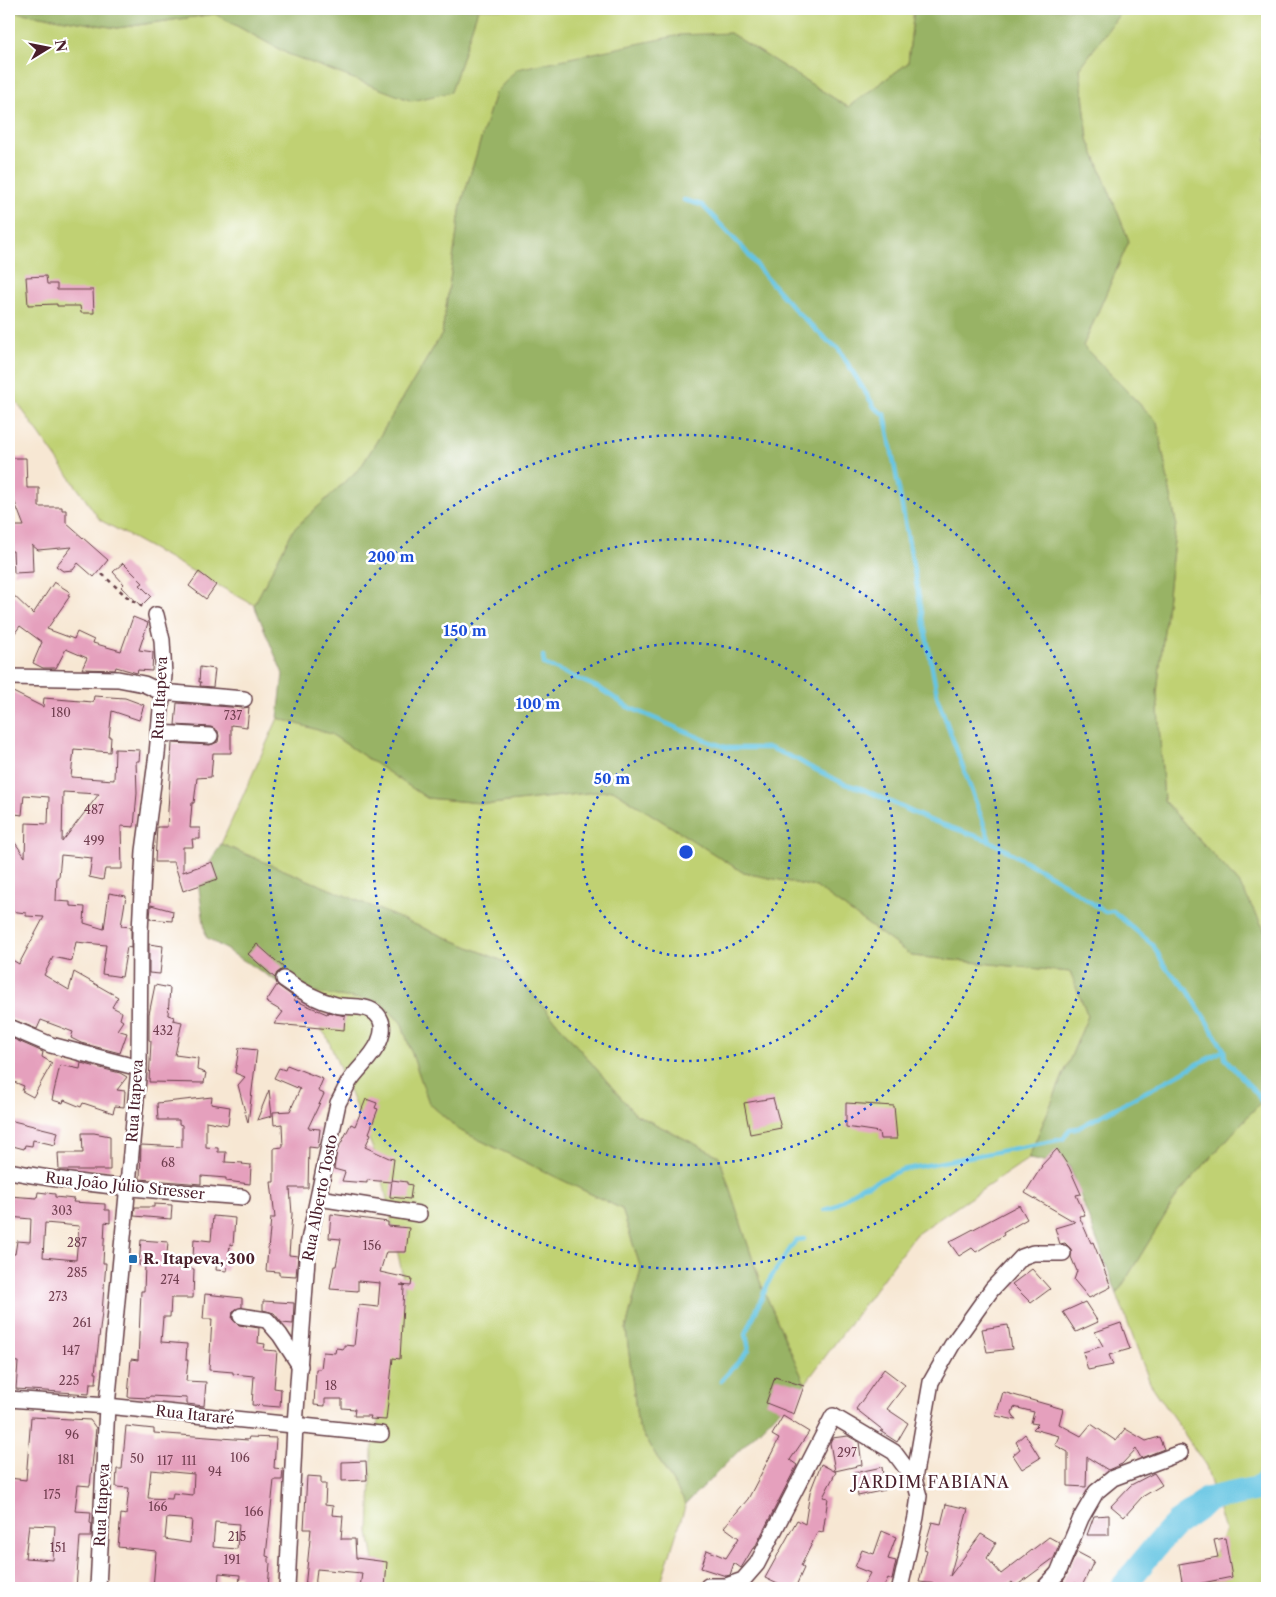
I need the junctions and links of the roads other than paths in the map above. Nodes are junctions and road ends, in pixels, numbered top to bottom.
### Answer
1 (156, 615) road end
2 (9, 677) edge
3 (161, 692) junction
4 (244, 700) dead end
5 (158, 733) junction
6 (210, 736) dead end
7 (284, 979) dead end
8 (9, 1027) edge
9 (139, 1068) junction
10 (9, 1171) edge
11 (129, 1188) junction
12 (242, 1197) dead end
13 (319, 1198) junction
14 (419, 1214) dead end
15 (1063, 1253) dead end
16 (241, 1316) dead end
17 (300, 1366) junction
18 (9, 1399) edge
19 (107, 1406) junction
20 (295, 1425) junction
21 (380, 1434) dead end
22 (1180, 1453) dead end
23 (914, 1479) junction
24 (708, 1586) dead end
25 (98, 1588) edge
26 (286, 1588) edge
27 (900, 1588) edge
28 (1044, 1588) edge

1 - 3 street, Rua Itapeva
2 - 3 street
3 - 4 street
3 - 5 street, Rua Itapeva
5 - 6 street
5 - 9 street, Rua Itapeva
7 - 13 street, Rua Alberto Tosto
8 - 9 street
9 - 11 street, Rua Itapeva
10 - 11 street, Rua João Júlio Stresser
11 - 12 street, Rua João Júlio Stresser
11 - 19 street, Rua Itapeva
13 - 14 street
13 - 17 street, Rua Alberto Tosto
15 - 23 street
16 - 17 street
17 - 20 street, Rua Alberto Tosto
18 - 19 street, Rua Itararé
19 - 20 street, Rua Itararé
19 - 25 street, Rua Itapeva
20 - 21 street, Rua Itararé
20 - 26 street, Rua Alberto Tosto
22 - 28 street
23 - 24 street
23 - 27 street

